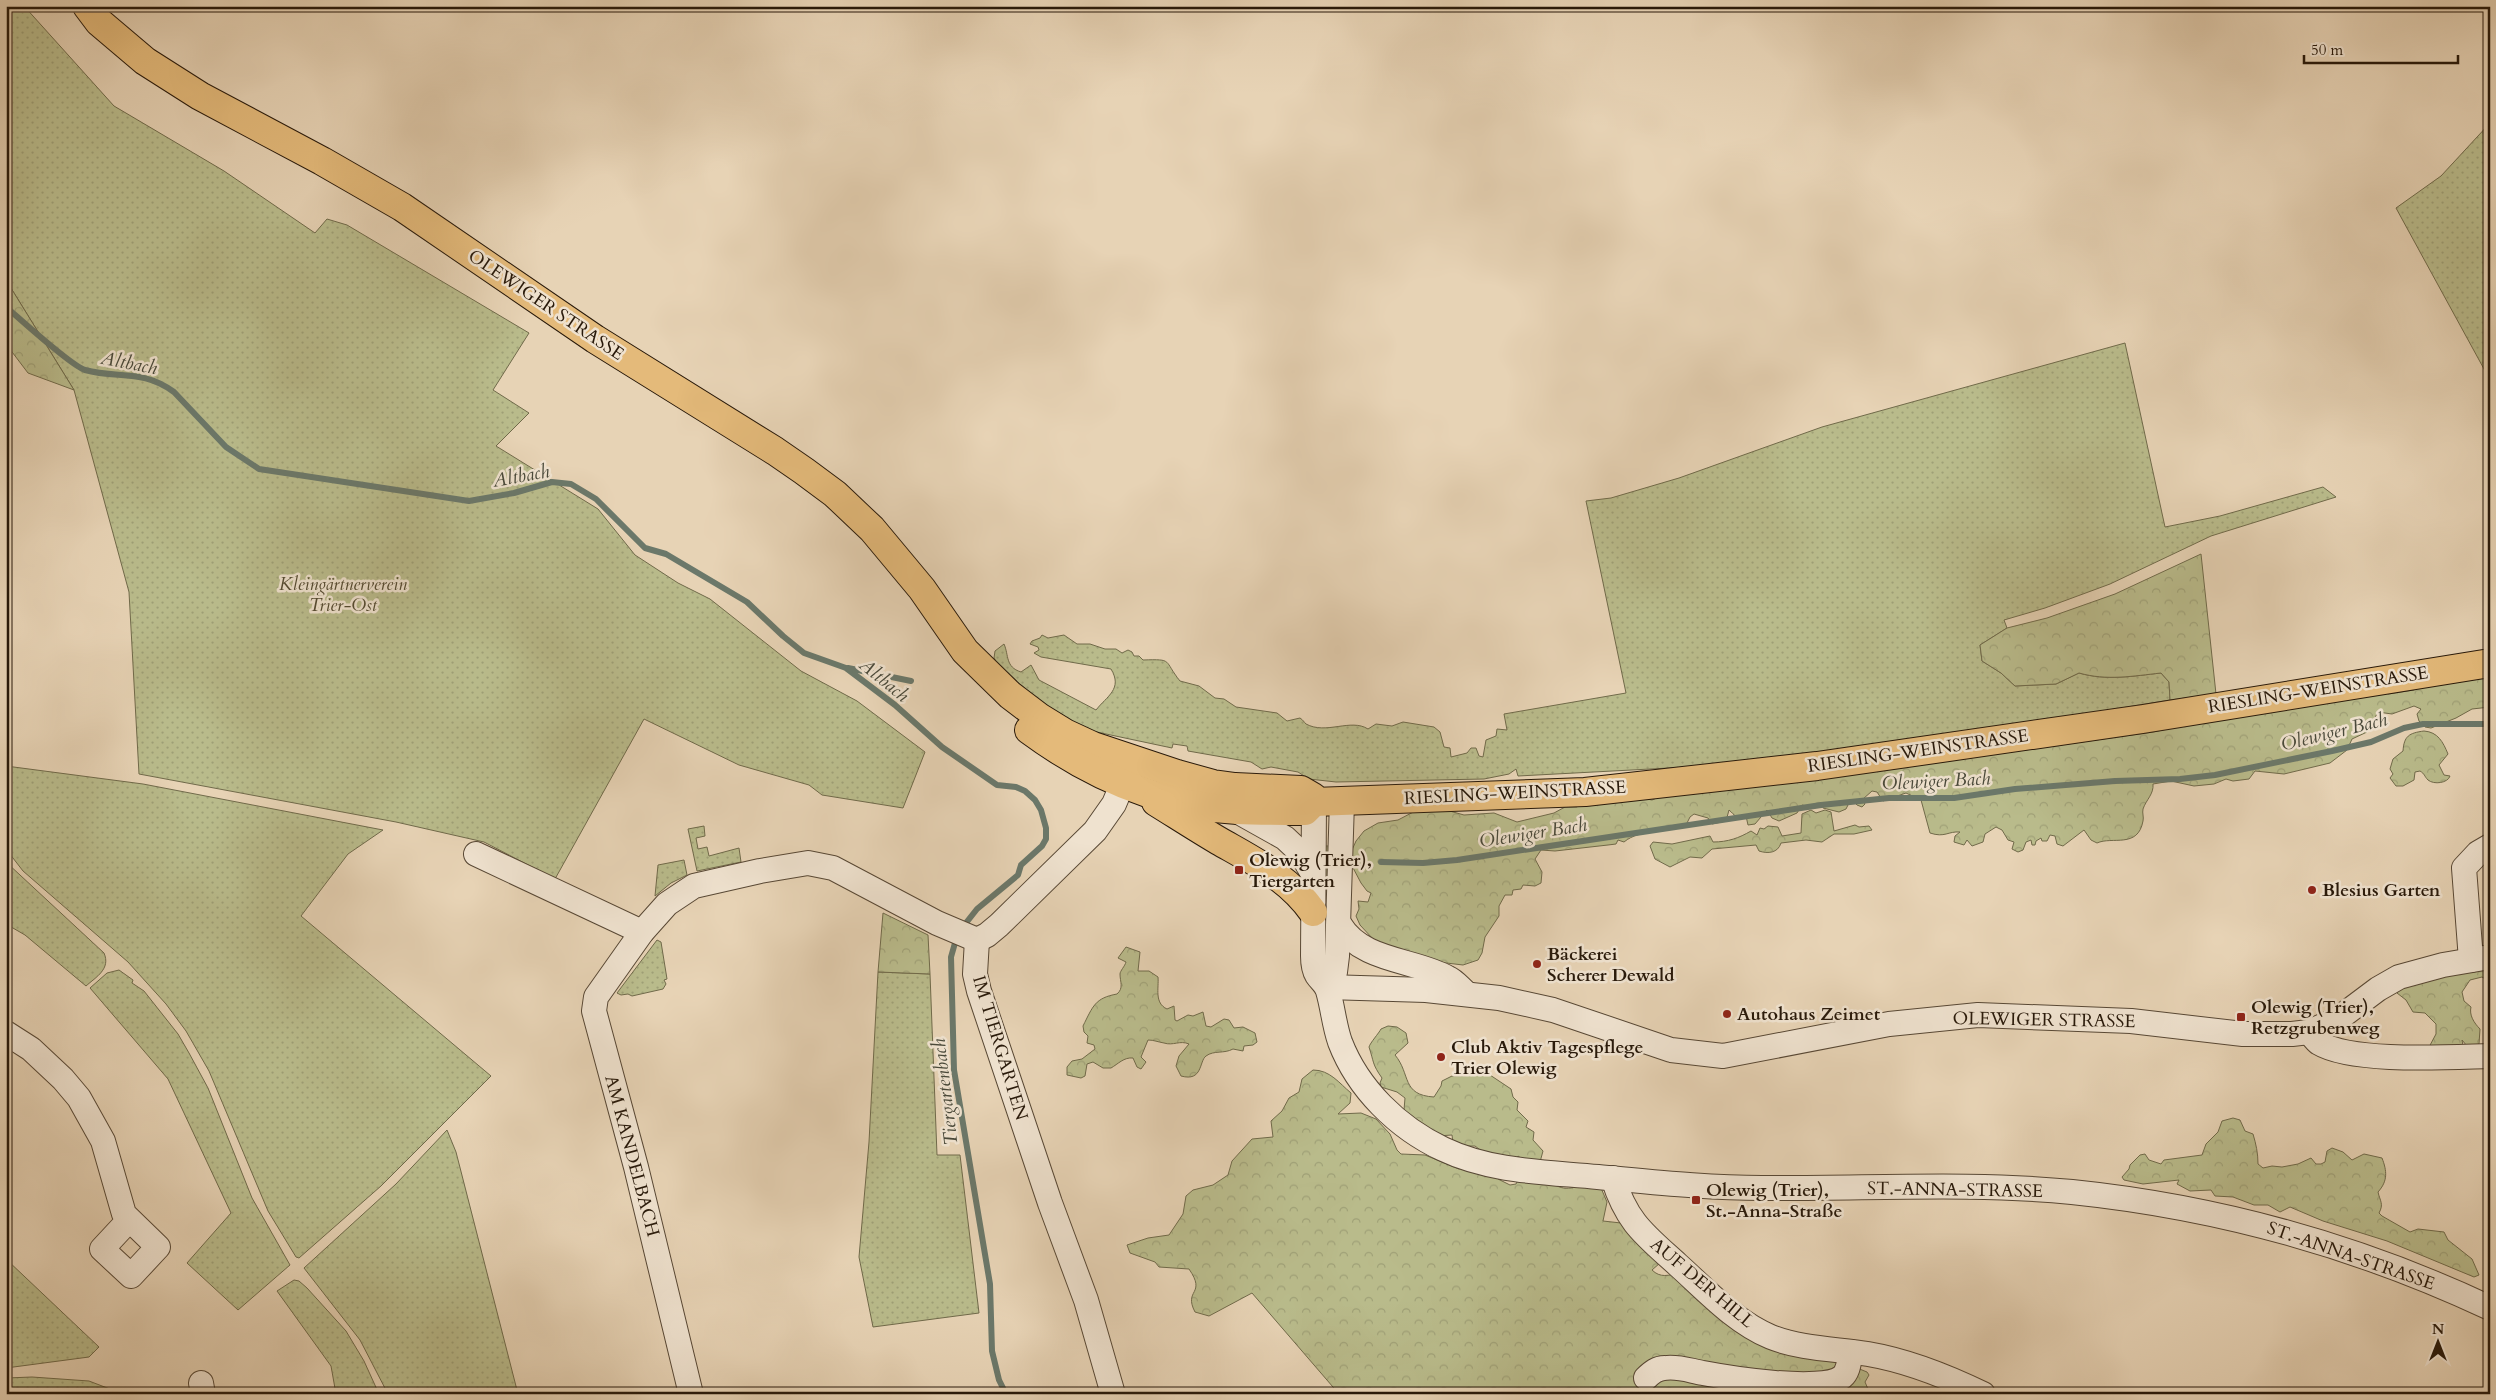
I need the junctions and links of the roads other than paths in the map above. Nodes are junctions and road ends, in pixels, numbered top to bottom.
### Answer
1 (87, 6) edge
2 (965, 651) junction
3 (2490, 663) edge
4 (1107, 752) junction
5 (1133, 789) junction
6 (1314, 802) junction
7 (1342, 802) junction
8 (1235, 810) junction
9 (2490, 846) edge
10 (476, 854) dead end
11 (1313, 874) junction
12 (1313, 912) junction
13 (1340, 925) junction
14 (642, 932) junction
15 (964, 935) junction
16 (2480, 959) edge
17 (1327, 987) junction
18 (1466, 993) junction
19 (2309, 1032) junction
20 (6, 1033) edge
21 (2490, 1056) edge
22 (1614, 1178) junction
23 (129, 1220) dead end
24 (2490, 1308) edge
25 (1851, 1352) junction
26 (1646, 1378) dead end
27 (691, 1394) edge
28 (1112, 1394) edge
29 (1984, 1394) edge

1 - 2 main road, OLEWIGER STRASSE
2 - 4 main road, OLEWIGER STRASSE
2 - 5 main road, OLEWIGER STRASSE
3 - 7 main road, RIESLING-WEINSTRASSE
4 - 5 street
4 - 6 main road, OLEWIGER STRASSE
5 - 8 main road, OLEWIGER STRASSE
5 - 12 main road
5 - 15 street
6 - 7 main road, OLEWIGER STRASSE
6 - 8 main road, OLEWIGER STRASSE
6 - 11 street, ST.-ANNA-STRASSE
7 - 13 street
8 - 11 street
9 - 16 street
10 - 14 street
11 - 12 street, ST.-ANNA-STRASSE
12 - 17 street, ST.-ANNA-STRASSE
13 - 17 street
13 - 18 street
14 - 15 street, AM KANDELBACH
14 - 27 street, AM KANDELBACH
15 - 28 street, IM TIERGARTEN
16 - 19 street, OLEWIGER STRASSE
17 - 18 street, OLEWIGER STRASSE
17 - 22 street, ST.-ANNA-STRASSE
18 - 19 street, OLEWIGER STRASSE
19 - 21 street
20 - 23 street
22 - 24 street, ST.-ANNA-STRASSE
22 - 25 street, AUF DER HILL
25 - 26 street
25 - 29 street, AUF DER HILL

